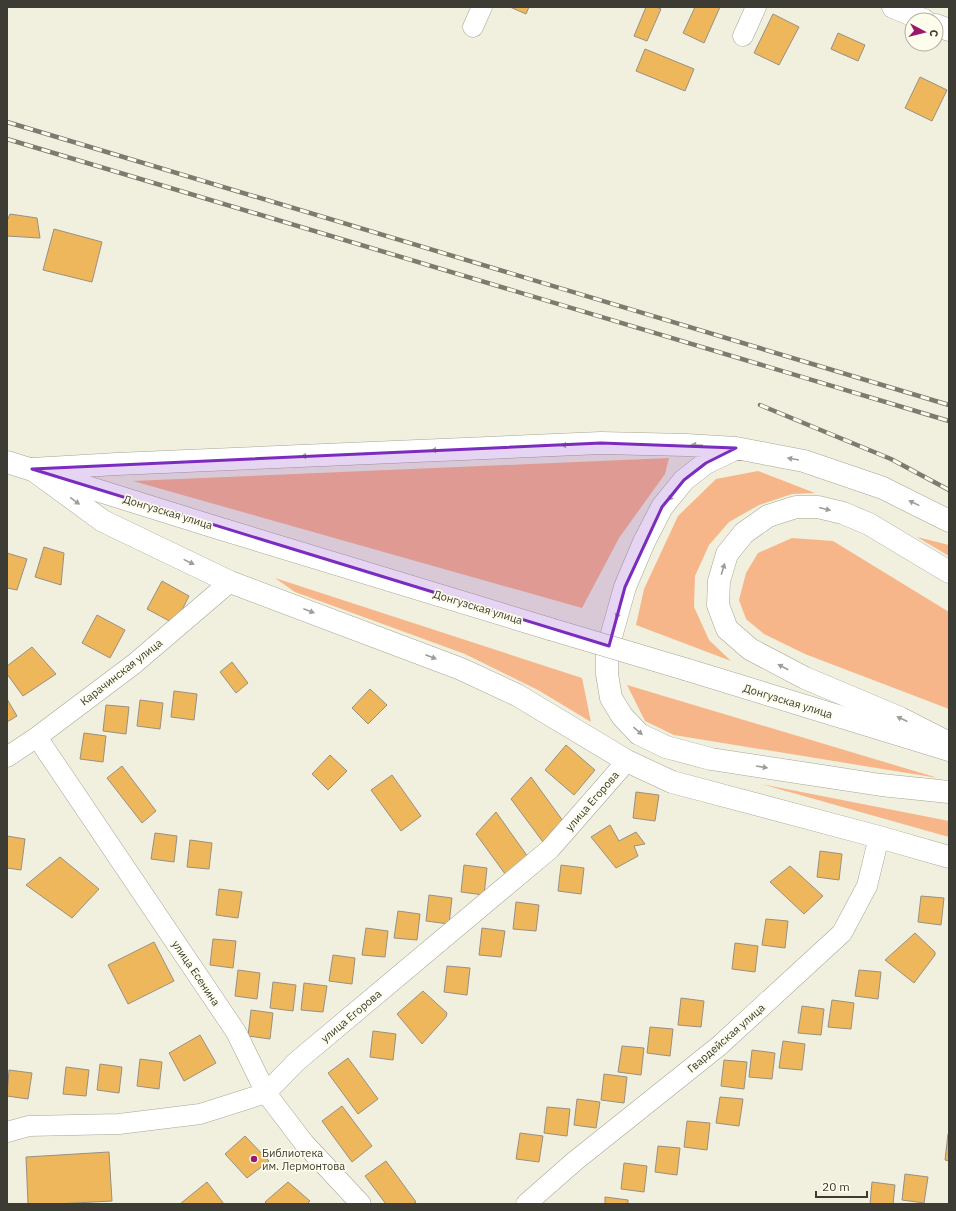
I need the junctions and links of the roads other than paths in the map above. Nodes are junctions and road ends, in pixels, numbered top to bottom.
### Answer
1 (482, 7) edge
2 (756, 7) edge
3 (893, 7) edge
4 (905, 12) edge
5 (473, 27) dead end
6 (743, 36) dead end
7 (736, 448) junction
8 (7, 462) edge
9 (32, 469) junction
10 (949, 521) edge
11 (949, 572) edge
12 (230, 582) junction
13 (37, 736) junction
14 (949, 743) edge
15 (949, 750) edge
16 (7, 757) edge
17 (627, 761) junction
18 (949, 792) edge
19 (879, 837) junction
20 (949, 857) edge
21 (266, 1093) junction
22 (7, 1132) edge
23 (361, 1204) edge
24 (526, 1204) edge

1 - 5 street
2 - 6 street
3 - 4 main road
7 -> 9 main road
10 -> 7 main road
7 -> 18 main road
8 - 9 main road, Донгузская улица
9 -> 12 main road
9 - 15 main road, Донгузская улица, bridge
14 -> 11 main road
12 - 13 street, Карачинская улица
12 -> 17 main road
13 - 16 street, Карачинская улица
13 - 21 street, улица Есенина
17 - 19 main road
17 - 21 street, улица Егорова
19 - 20 main road
19 - 24 street, Гвардейская улица
21 - 22 street, улица Егорова
21 - 23 street, улица Есенина

